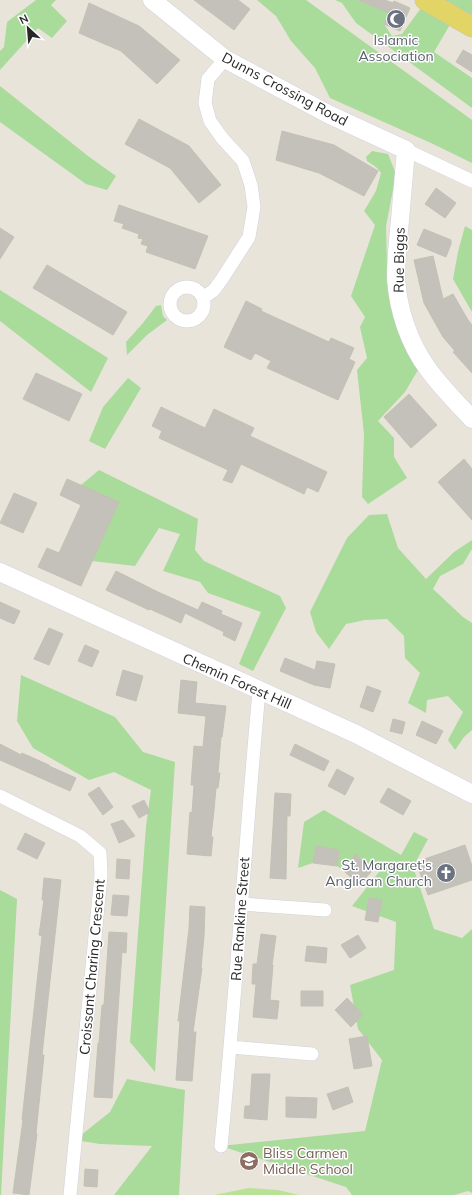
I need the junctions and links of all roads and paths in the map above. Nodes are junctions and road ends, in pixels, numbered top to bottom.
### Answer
1 (152, 0) edge
2 (425, 0) edge
3 (472, 27) edge
4 (225, 59) junction
5 (406, 150) junction
6 (472, 181) edge
7 (203, 298) dead end
8 (472, 419) edge
9 (0, 572) edge
10 (260, 691) junction
11 (472, 794) edge
12 (0, 796) edge
13 (241, 904) junction
14 (325, 910) dead end
15 (231, 1047) junction
16 (312, 1054) dead end
17 (221, 1146) dead end
18 (70, 1195) edge

1 - 4 street, Dunns Crossing Road
2 - 3 main road
4 - 5 street, Dunns Crossing Road
4 - 7 street
5 - 6 street
5 - 8 street, Rue Biggs
9 - 10 street, Chemin Forest Hill
10 - 11 street, Chemin Forest Hill
10 - 13 street, Rue Rankine Street
12 - 18 street, Croissant Charing Crescent
13 - 14 street
13 - 15 street, Rue Rankine Street
15 - 16 street
15 - 17 street, Rue Rankine Street

